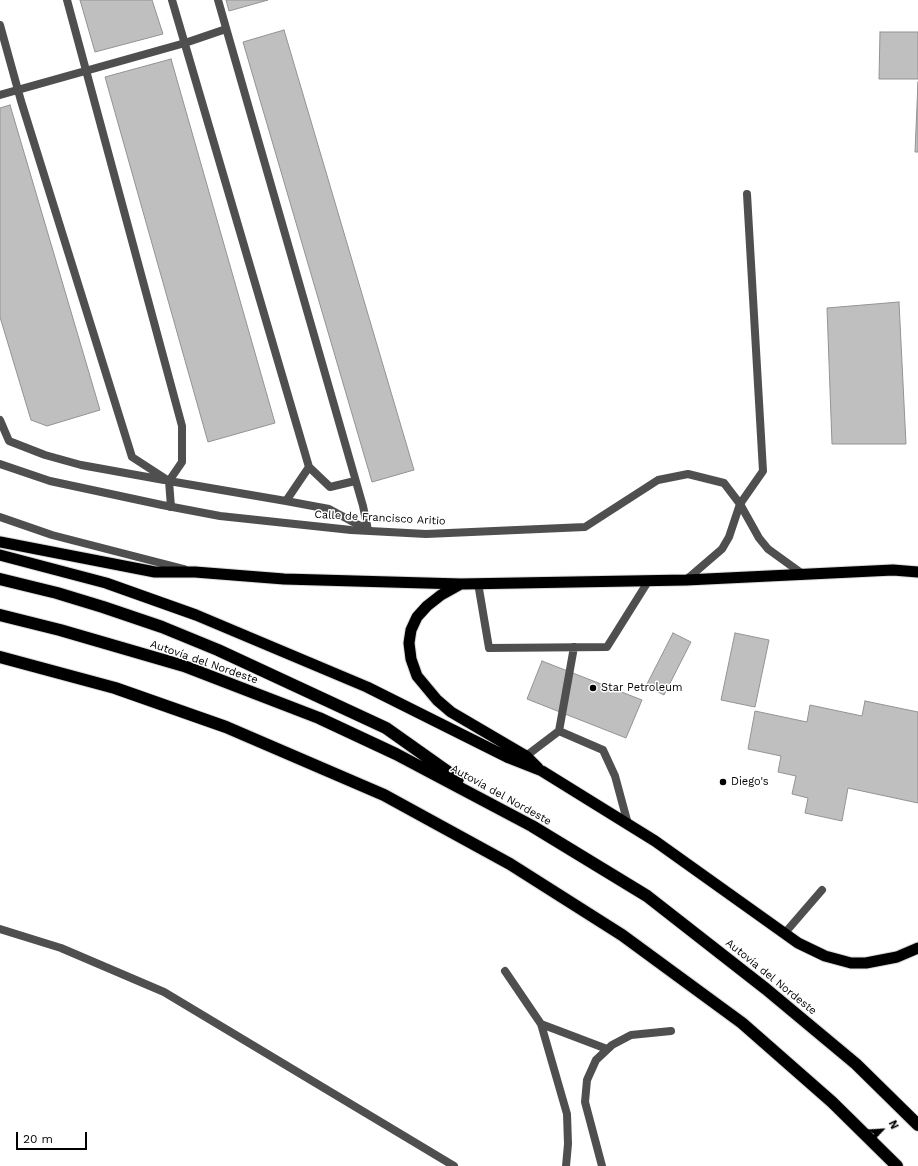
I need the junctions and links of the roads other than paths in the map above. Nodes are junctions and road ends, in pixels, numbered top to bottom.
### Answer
1 (67, 0) edge
2 (172, 0) edge
3 (218, 0) edge
4 (0, 25) edge
5 (226, 29) junction
6 (185, 43) junction
7 (86, 70) junction
8 (18, 90) junction
9 (0, 96) edge
10 (747, 194) dead end
11 (0, 420) edge
12 (0, 464) edge
13 (309, 467) junction
14 (169, 481) junction
15 (355, 481) junction
16 (286, 501) junction
17 (740, 504) junction
18 (171, 507) junction
19 (0, 517) edge
20 (368, 530) junction
21 (0, 542) edge
22 (0, 555) edge
23 (195, 572) junction
24 (918, 572) edge
25 (804, 575) junction
26 (0, 579) edge
27 (649, 580) junction
28 (686, 580) junction
29 (478, 583) junction
30 (462, 584) junction
31 (0, 615) edge
32 (574, 647) junction
33 (0, 657) edge
34 (559, 731) junction
35 (526, 756) junction
36 (542, 771) junction
37 (493, 804) junction
38 (628, 824) junction
39 (822, 890) dead end
40 (0, 929) edge
41 (784, 934) junction
42 (918, 948) edge
43 (505, 971) dead end
44 (541, 1024) junction
45 (671, 1031) dead end
46 (607, 1050) junction
47 (918, 1125) edge
48 (454, 1166) edge
49 (566, 1166) edge
50 (602, 1166) edge
51 (897, 1166) edge

1 - 7 street
2 - 6 street
3 - 5 street
4 - 8 street
5 - 6 street
5 - 15 street
6 - 7 street
6 - 13 street
7 - 8 street
7 - 14 street
8 - 9 street
8 - 14 street
10 - 17 street
11 - 14 street
12 - 18 street, Calle de Francisco Aritio
13 - 15 street
13 - 16 street
14 - 16 street
14 - 18 street
15 - 20 street
16 - 20 street
17 - 20 street, Calle de Francisco Aritio
17 - 25 street, Calle de Francisco Aritio
17 - 28 street
18 - 20 street, Calle de Francisco Aritio
19 - 23 street
21 - 23 highway
22 - 36 highway
23 - 30 highway
24 - 25 highway
25 - 28 highway
26 - 37 highway
27 - 28 highway
27 - 29 highway
27 - 32 street
29 - 30 highway
29 - 32 street
30 - 35 highway
31 - 37 highway, Autovía del Nordeste
32 - 34 street
33 - 51 highway
34 - 35 street
34 - 38 street
35 - 36 highway
36 - 38 highway
37 - 47 highway, Autovía del Nordeste
38 - 41 highway
39 - 41 street
40 - 48 street
41 - 42 highway
43 - 44 street
44 - 46 street
44 - 49 street
45 - 46 street
46 - 50 street

